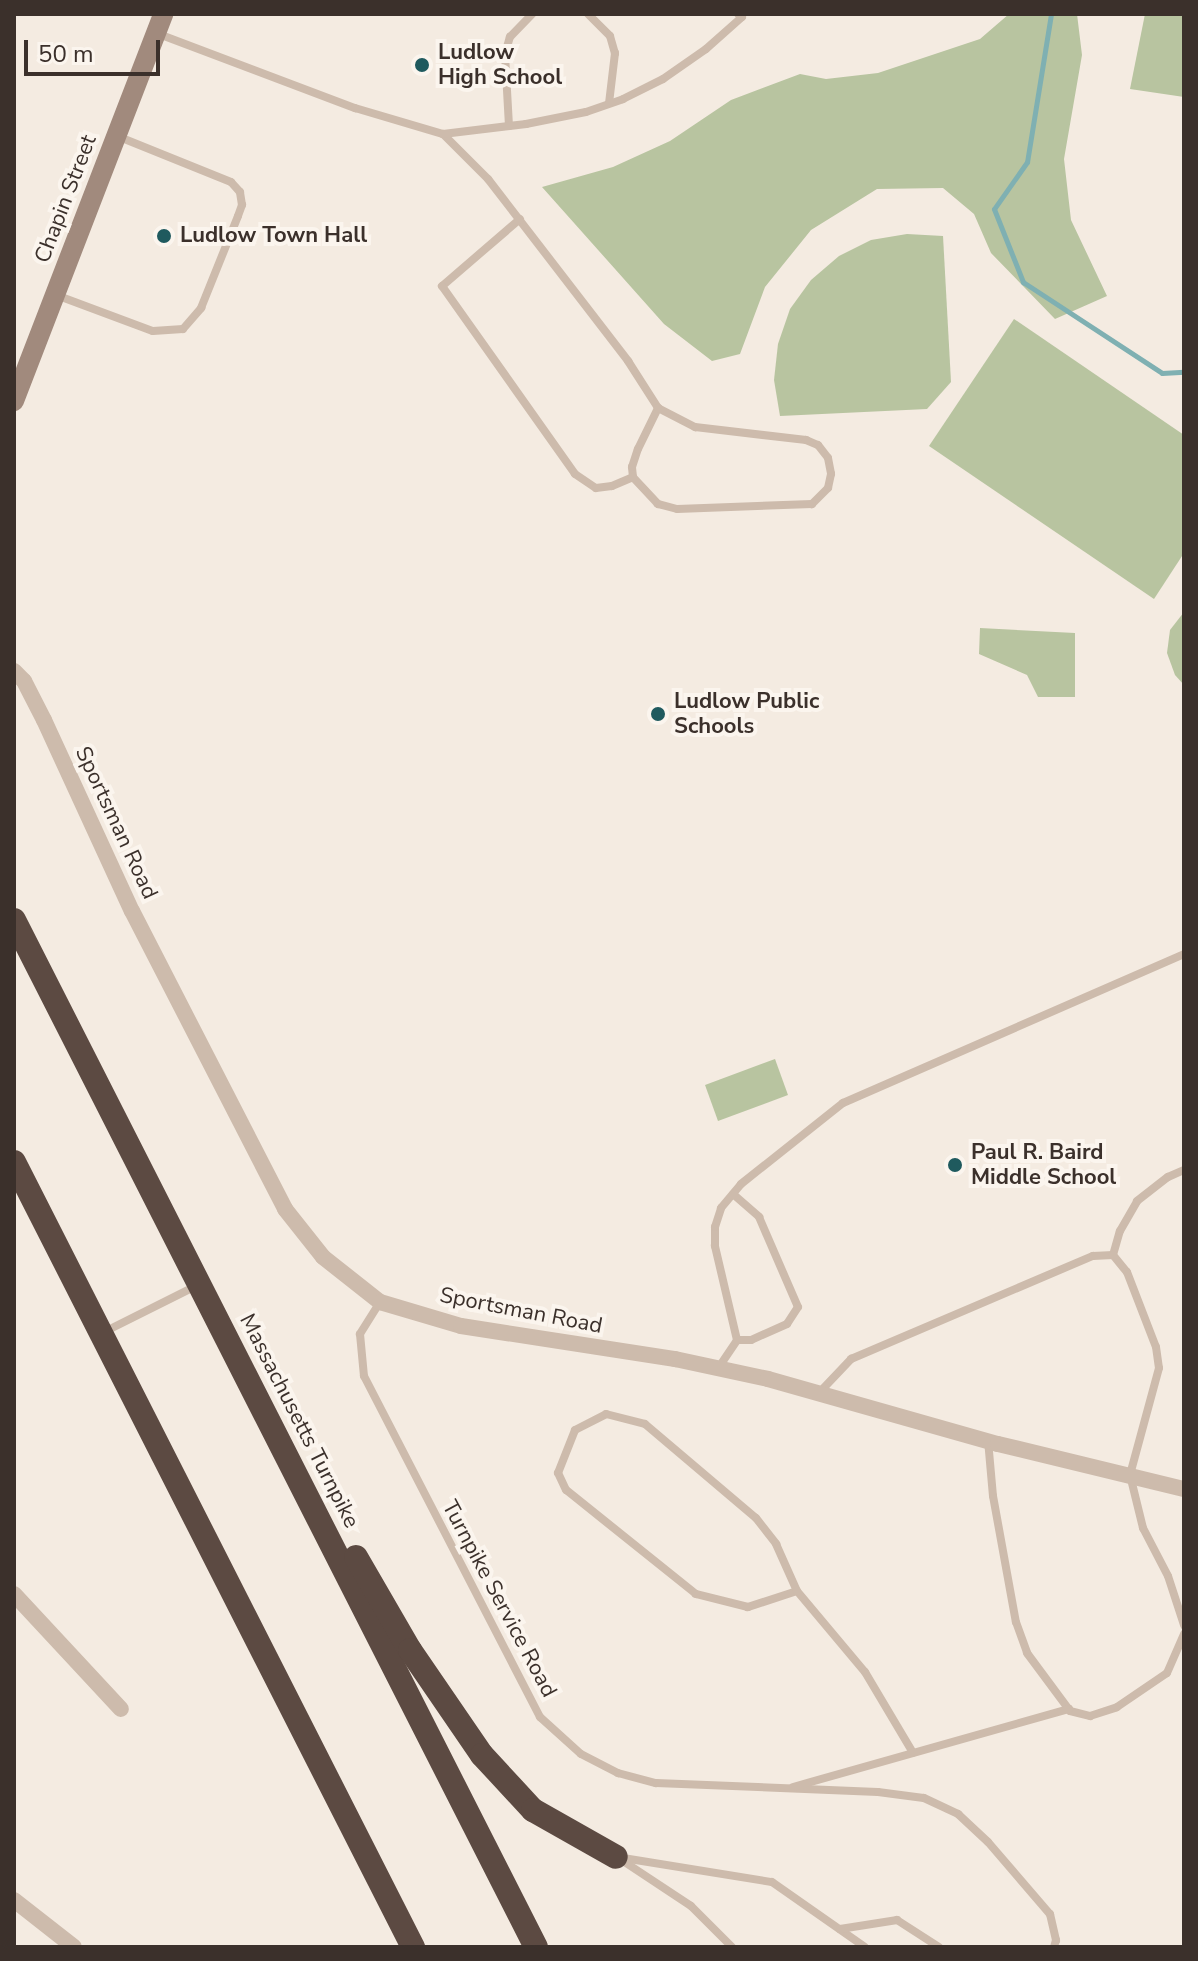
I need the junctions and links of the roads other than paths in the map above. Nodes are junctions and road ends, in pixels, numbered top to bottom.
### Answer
1 (532, 14) edge
2 (588, 14) edge
3 (742, 15) edge
4 (159, 24) edge
5 (609, 103) junction
6 (509, 126) junction
7 (443, 134) junction
8 (116, 136) junction
9 (520, 219) junction
10 (55, 295) junction
11 (14, 401) edge
12 (658, 408) junction
13 (633, 477) junction
14 (14, 671) edge
15 (14, 920) edge
16 (1184, 954) edge
17 (14, 1162) edge
18 (1184, 1170) edge
19 (733, 1194) junction
20 (1113, 1255) junction
21 (200, 1284) junction
22 (380, 1302) junction
23 (102, 1333) junction
24 (737, 1340) junction
25 (719, 1368) junction
26 (250, 1380) junction
27 (817, 1395) junction
28 (988, 1440) junction
29 (1130, 1475) junction
30 (1184, 1489) edge
31 (797, 1591) junction
32 (14, 1594) edge
33 (1184, 1625) edge
34 (1184, 1634) edge
35 (121, 1709) dead end
36 (1069, 1709) junction
37 (310, 1747) junction
38 (913, 1753) junction
39 (785, 1789) junction
40 (616, 1857) junction
41 (14, 1900) edge
42 (840, 1929) junction
43 (74, 1947) edge
44 (394, 1947) edge
45 (413, 1947) edge
46 (536, 1947) edge
47 (732, 1947) edge
48 (865, 1947) edge
49 (939, 1947) edge
50 (1054, 1947) edge

1 - 6 lane
2 - 5 lane
3 - 5 lane
4 - 7 lane
4 - 8 main road, Chapin Street
5 - 6 lane
6 - 7 lane
7 - 9 lane
8 - 10 main road, Chapin Street
8 - 10 lane
9 - 12 lane
9 - 13 lane
10 - 11 main road, Chapin Street
12 - 13 lane
12 - 13 lane
14 - 22 street, Sportsman Road
15 - 21 highway, Massachusetts Turnpike
16 - 19 lane
17 - 23 highway
18 - 20 lane
19 - 24 lane
19 - 24 lane
20 - 27 lane
20 - 29 lane
21 - 23 lane
21 - 26 highway, Massachusetts Turnpike
22 - 25 street, Sportsman Road
22 - 39 lane, Turnpike Service Road
23 - 37 highway
24 - 25 lane
25 - 27 street, Sportsman Road
26 - 40 highway
26 - 46 highway, Massachusetts Turnpike
27 - 28 street, Sportsman Road
28 - 29 street, Sportsman Road
28 - 36 lane
29 - 30 street, Sportsman Road
29 - 33 lane
31 - 31 lane
31 - 38 lane
32 - 35 street
34 - 36 lane
36 - 38 lane
37 - 44 highway
37 - 45 highway
38 - 39 lane
39 - 50 lane, Turnpike Service Road
40 - 42 lane
40 - 47 lane
41 - 43 street
42 - 48 lane
42 - 49 lane

